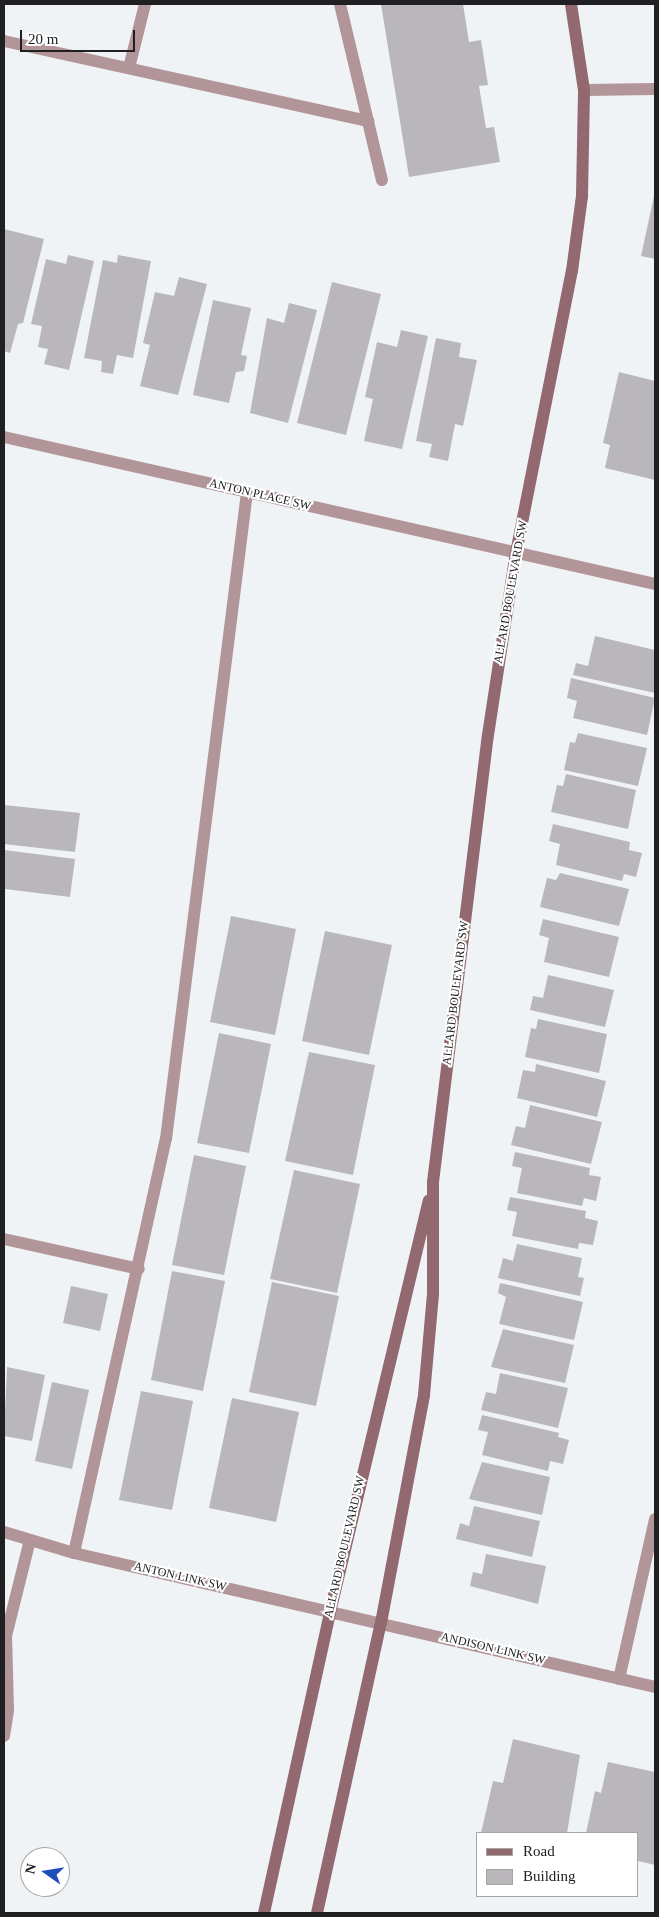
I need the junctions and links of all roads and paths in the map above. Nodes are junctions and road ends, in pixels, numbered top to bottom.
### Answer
1 (145, 4) edge
2 (340, 4) edge
3 (571, 4) edge
4 (4, 40) edge
5 (130, 68) junction
6 (655, 89) edge
7 (584, 90) junction
8 (368, 121) junction
9 (382, 180) dead end
10 (4, 437) edge
11 (247, 492) junction
12 (516, 553) junction
13 (655, 584) edge
14 (433, 1182) junction
15 (4, 1239) edge
16 (139, 1269) junction
17 (655, 1519) edge
18 (4, 1532) edge
19 (30, 1540) junction
20 (74, 1553) junction
21 (330, 1612) junction
22 (381, 1623) junction
23 (619, 1679) junction
24 (655, 1687) edge
25 (4, 1736) edge
26 (264, 1913) edge
27 (317, 1913) edge

1 - 5 street
2 - 8 street
3 - 7 street, ALLARD BOULEVARD SW
4 - 5 street
5 - 8 street
6 - 7 street
7 - 12 street, ALLARD BOULEVARD SW
8 - 9 street
10 - 11 street, ANTON PLACE SW
11 - 12 street, ANTON PLACE SW
11 - 16 street
12 - 13 street, ANTON PLACE SW
12 - 14 street, ALLARD BOULEVARD SW
14 - 21 street, ALLARD BOULEVARD SW
14 - 22 street, ALLARD BOULEVARD SW
15 - 16 street
16 - 20 street
17 - 23 street
18 - 19 street, ANTON LINK SW
19 - 20 street, ANTON LINK SW
19 - 25 street
20 - 21 street, ANTON LINK SW
21 - 22 street, ANDISON LINK SW
21 - 26 street, ALLARD BOULEVARD SW
22 - 23 street, ANDISON LINK SW
22 - 27 street, ALLARD BOULEVARD SW
23 - 24 street, ANDISON LINK SW

